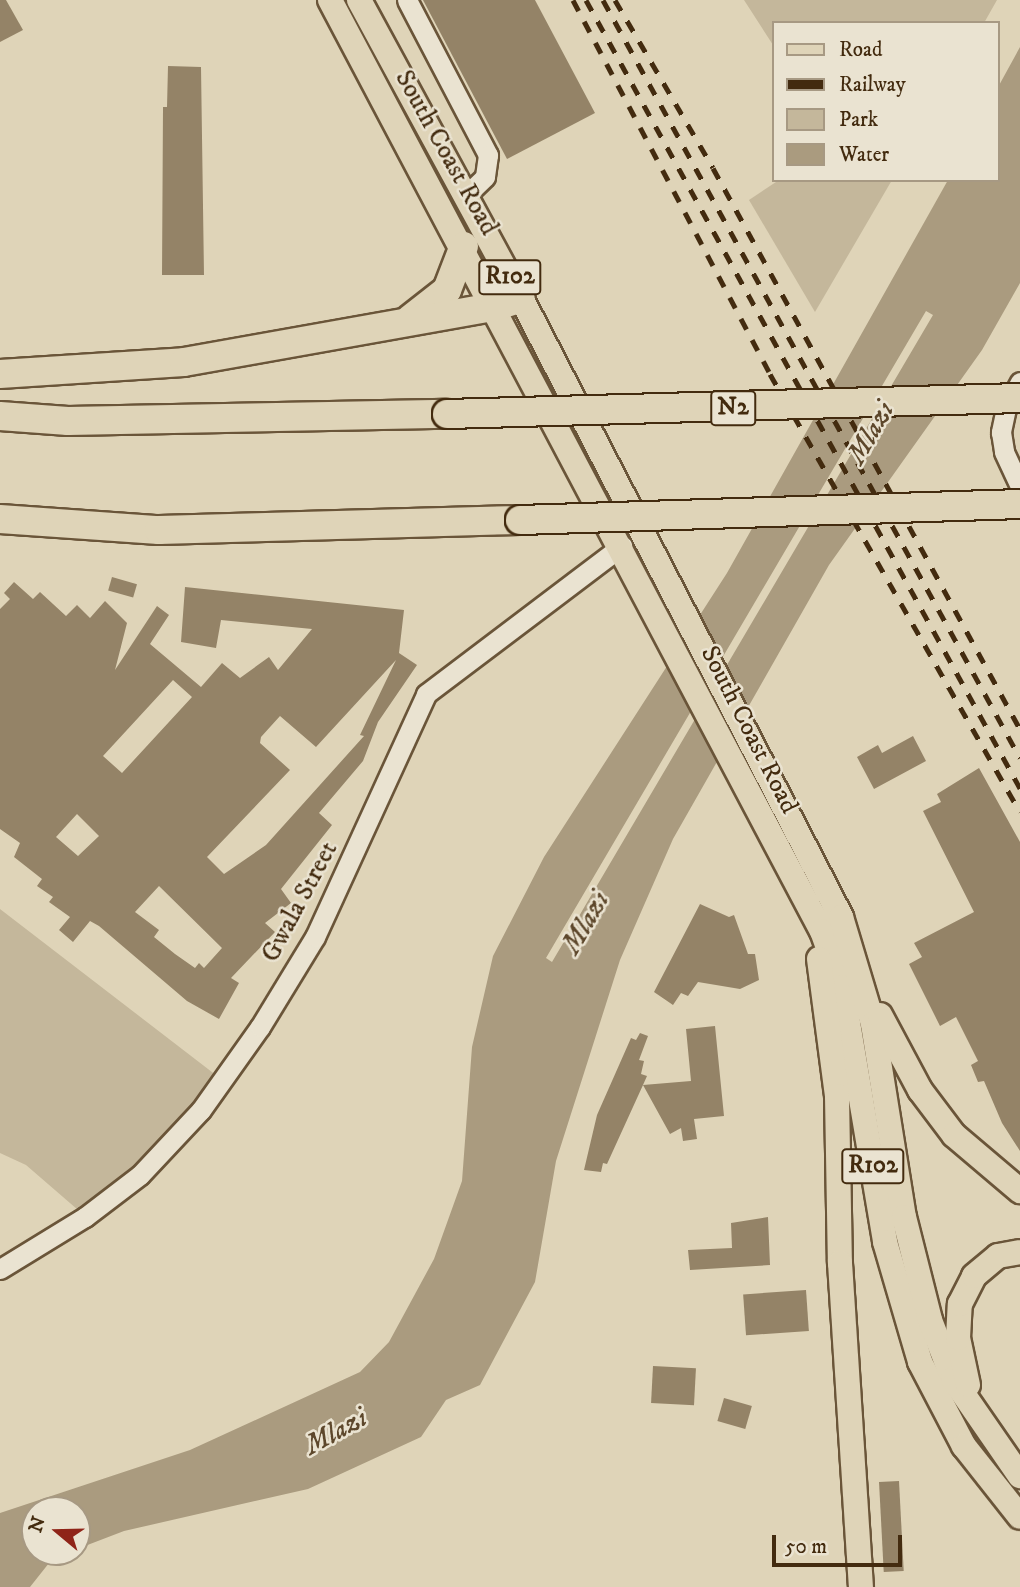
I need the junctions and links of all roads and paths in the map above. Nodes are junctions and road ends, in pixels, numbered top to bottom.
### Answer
1 (330, 0) edge
2 (359, 0) edge
3 (407, 0) edge
4 (465, 196) junction
5 (464, 246) junction
6 (521, 298) junction
7 (494, 307) junction
8 (405, 323) junction
9 (0, 374) edge
10 (1020, 382) edge
11 (1020, 398) edge
12 (0, 416) edge
13 (1020, 487) edge
14 (1020, 504) edge
15 (0, 519) edge
16 (621, 546) junction
17 (768, 832) junction
18 (841, 917) junction
19 (1020, 1191) edge
20 (1020, 1252) edge
21 (0, 1269) edge
22 (980, 1422) junction
23 (1020, 1476) edge
24 (1020, 1517) edge
25 (860, 1587) edge

1 - 5 main road, South Coast Road / R102
2 - 4 main road, South Coast Road / R102
3 - 4 street
4 - 6 main road, South Coast Road / R102
5 - 7 main road, South Coast Road / R102
5 - 8 highway
6 - 7 highway
6 - 18 main road, South Coast Road / R102
7 - 8 highway
7 - 16 main road, South Coast Road / R102
8 - 9 highway
10 - 13 street
11 - 12 highway, N2, bridge
14 - 15 highway, bridge
16 - 17 main road, South Coast Road / R102
16 - 21 street, Gwala Street
17 - 24 main road, South Coast Road / R102
17 - 25 main road
18 - 19 main road
18 - 22 main road, South Coast Road / R102
20 - 22 main road
22 - 23 main road, South Coast Road / R102

